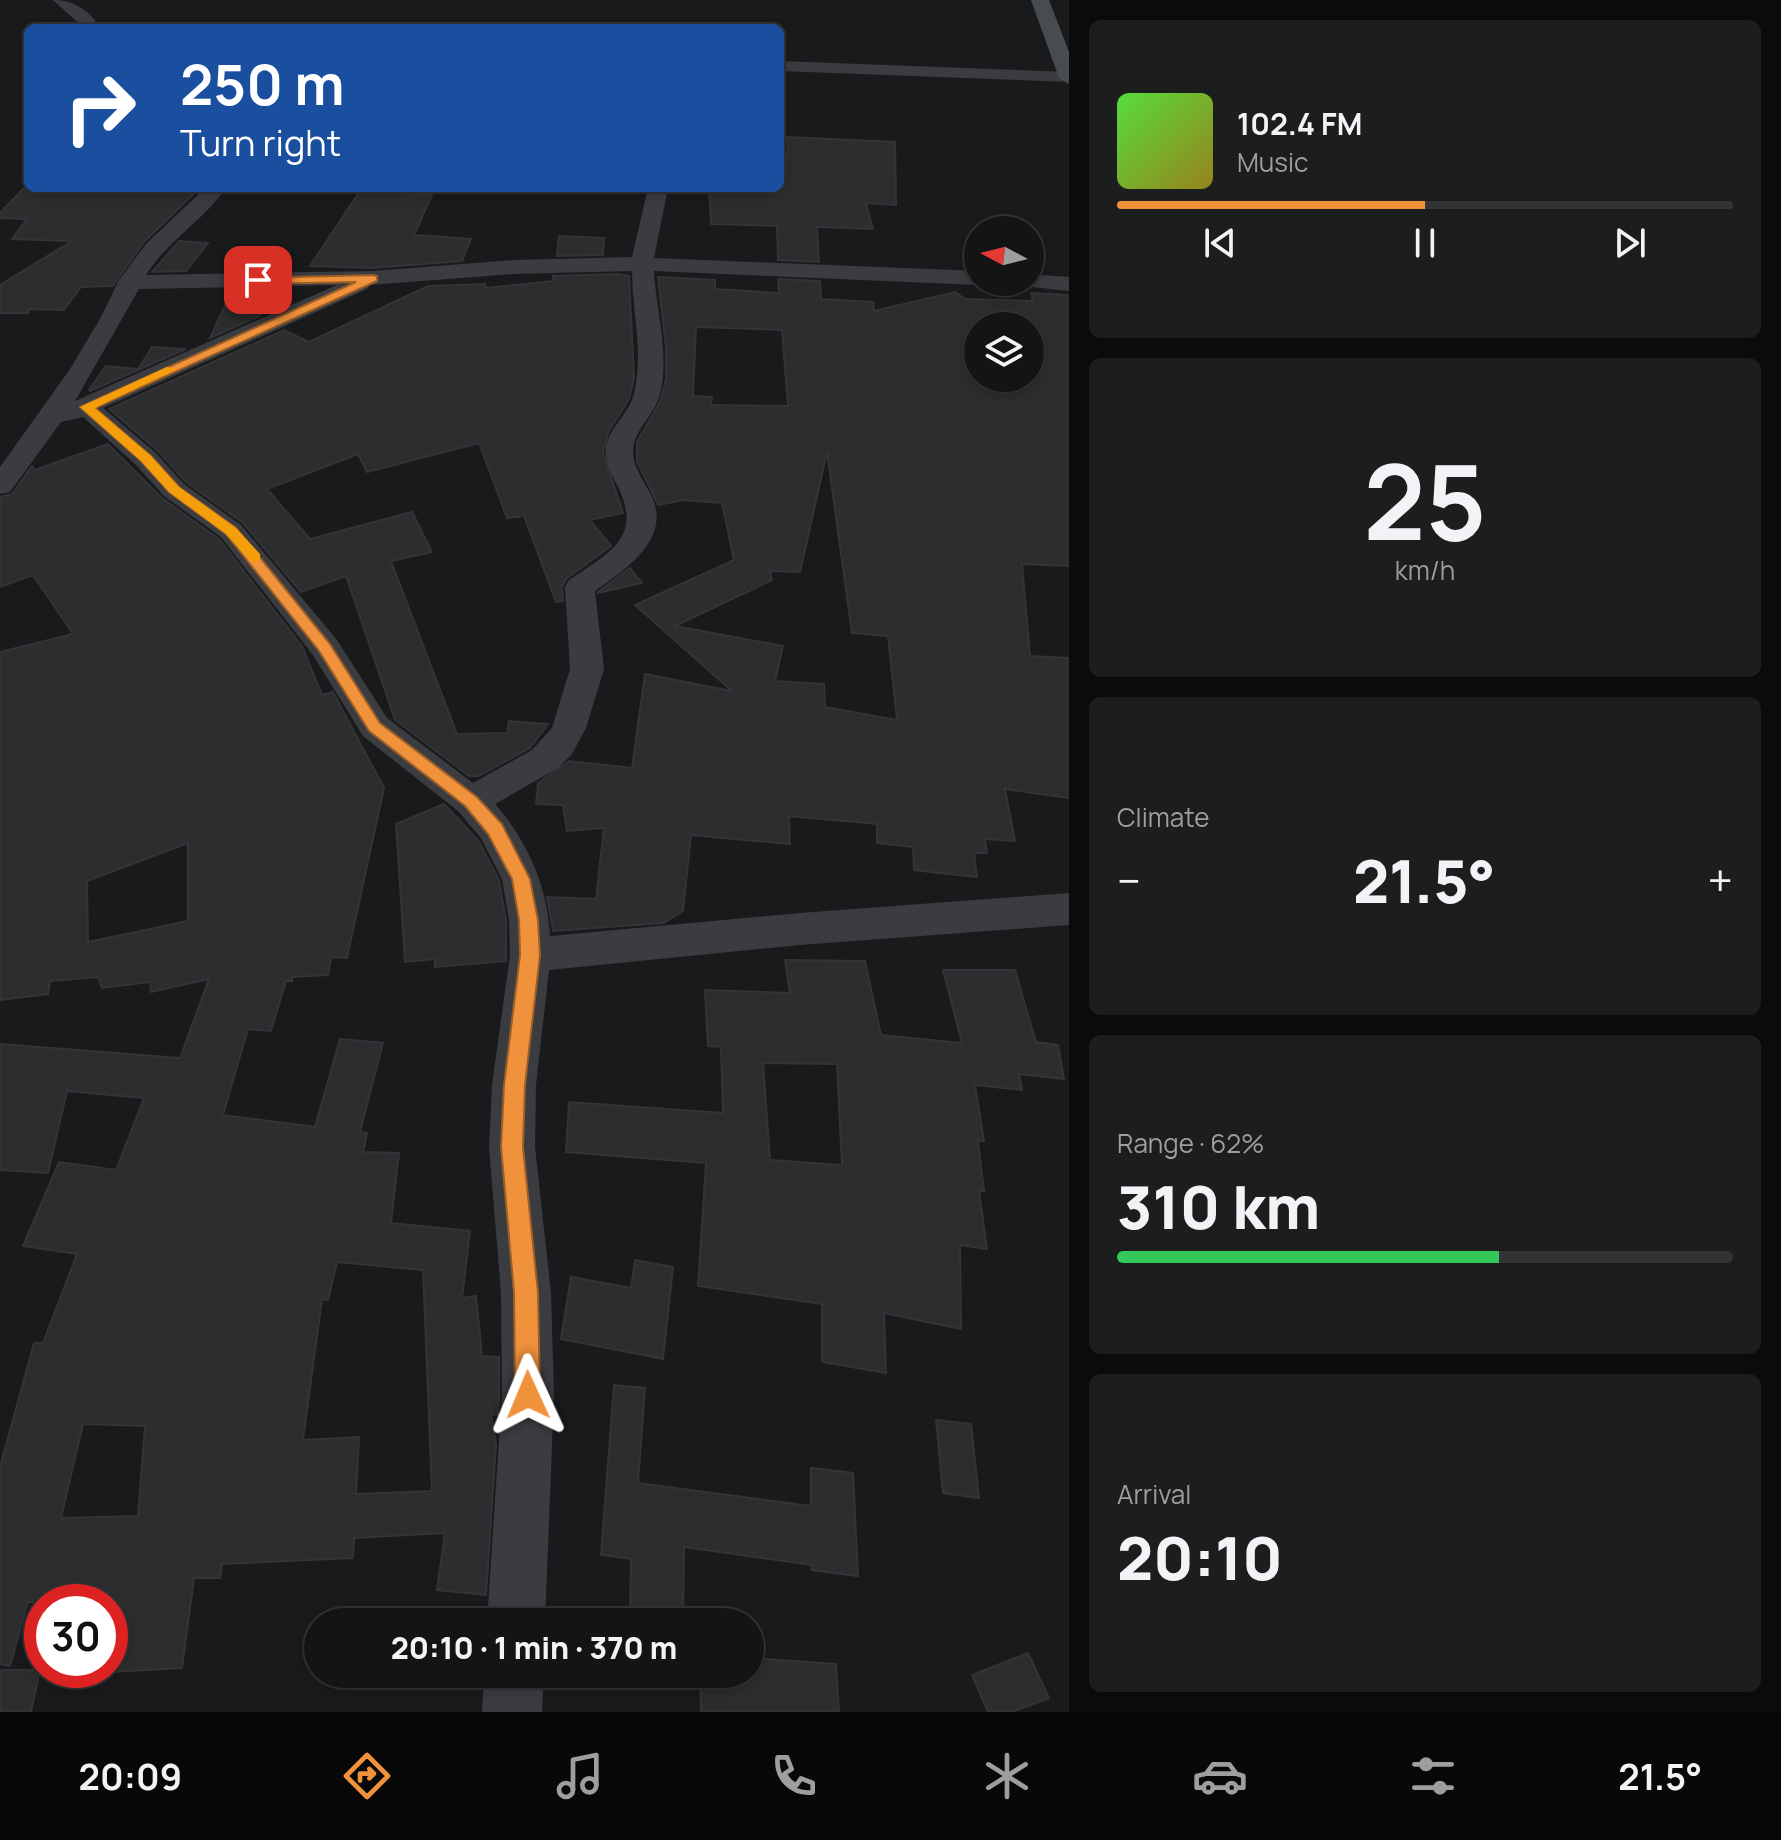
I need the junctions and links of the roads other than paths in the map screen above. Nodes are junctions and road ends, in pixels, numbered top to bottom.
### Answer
1 (61, 0) edge
2 (1040, 0) edge
3 (90, 24) edge
4 (784, 66) edge
5 (1069, 77) edge
6 (213, 192) edge
7 (657, 192) edge
8 (642, 264) junction
9 (964, 277) edge
10 (373, 278) junction
11 (129, 282) junction
12 (1044, 282) edge
13 (1069, 284) edge
14 (69, 414) junction
15 (0, 486) edge
16 (471, 801) junction
17 (1069, 909) edge
18 (530, 955) junction
19 (517, 1608) edge
20 (513, 1688) edge
21 (512, 1712) edge

1 - 3 street
2 - 5 main road
4 - 5 street
6 - 11 street
7 - 8 street
8 - 9 street
8 - 10 street
8 - 16 street
10 - 11 street
10 - 14 street
11 - 14 street
12 - 13 street
14 - 15 street
14 - 16 street
16 - 18 street
17 - 18 street
18 - 19 street
20 - 21 street

